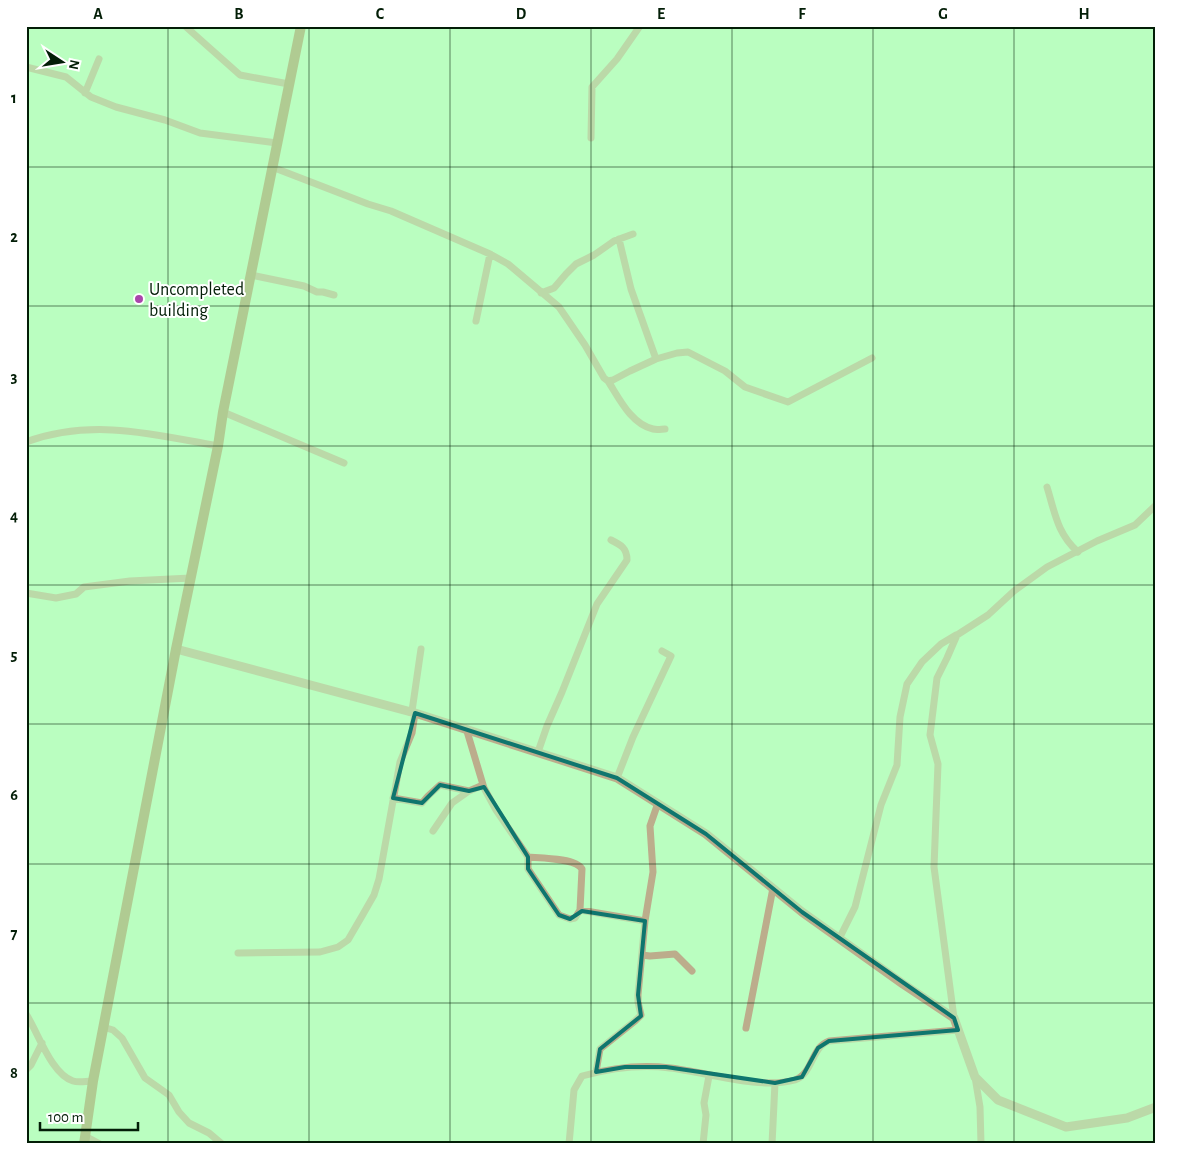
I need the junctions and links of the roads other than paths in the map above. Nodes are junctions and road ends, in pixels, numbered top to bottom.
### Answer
1 (186, 26) edge
2 (301, 26) edge
3 (640, 26) edge
4 (99, 59) dead end
5 (26, 67) edge
6 (289, 84) junction
7 (85, 92) junction
8 (591, 138) dead end
9 (277, 144) junction
10 (272, 167) junction
11 (632, 234) dead end
12 (619, 239) junction
13 (490, 254) junction
14 (250, 275) junction
15 (541, 293) junction
16 (334, 295) dead end
17 (476, 321) dead end
18 (872, 358) dead end
19 (656, 360) junction
20 (608, 381) junction
21 (223, 412) junction
22 (665, 429) dead end
23 (26, 442) edge
24 (218, 446) junction
25 (344, 463) dead end
26 (1047, 487) dead end
27 (1156, 506) edge
28 (611, 540) dead end
29 (1078, 552) junction
30 (191, 578) junction
31 (26, 593) edge
32 (956, 635) junction
33 (176, 649) junction
34 (421, 649) dead end
35 (662, 651) dead end
36 (412, 713) junction
37 (466, 728) junction
38 (538, 752) junction
39 (617, 778) junction
40 (483, 785) junction
41 (469, 791) junction
42 (393, 798) junction
43 (658, 803) junction
44 (433, 831) dead end
45 (528, 857) junction
46 (773, 888) junction
47 (580, 910) junction
48 (645, 921) junction
49 (839, 939) junction
50 (238, 953) dead end
51 (642, 955) junction
52 (692, 971) dead end
53 (26, 1014) edge
54 (954, 1018) junction
55 (103, 1027) junction
56 (746, 1028) dead end
57 (958, 1030) junction
58 (42, 1043) junction
59 (26, 1070) edge
60 (596, 1072) junction
61 (709, 1076) junction
62 (975, 1077) junction
63 (93, 1081) junction
64 (775, 1083) junction
65 (1156, 1107) edge
66 (84, 1140) edge
67 (100, 1144) edge
68 (222, 1144) edge
69 (569, 1144) edge
70 (702, 1144) edge
71 (772, 1144) edge
72 (981, 1144) edge

1 - 6 street
2 - 6 main road
3 - 8 street
4 - 7 street
5 - 7 street
6 - 9 main road
7 - 9 street
9 - 10 main road
10 - 13 street
10 - 14 main road
11 - 12 street
12 - 15 street
12 - 19 street
13 - 15 street
13 - 17 street
14 - 16 street
14 - 21 main road
15 - 20 street
18 - 19 street
19 - 20 street
20 - 22 street
21 - 24 main road
21 - 25 street
23 - 24 street
24 - 30 main road
26 - 29 street
27 - 29 street
28 - 38 street
29 - 32 street
30 - 31 street
30 - 33 main road
32 - 49 street
32 - 54 street
33 - 36 street
33 - 55 main road
34 - 36 street
35 - 39 street
36 - 37 street
36 - 42 street
37 - 38 street
37 - 40 street
38 - 39 street
39 - 43 street
40 - 41 street
40 - 45 street
41 - 42 street
41 - 44 street
42 - 50 street
43 - 46 street
43 - 48 street
45 - 47 street
45 - 47 street
46 - 49 street
46 - 56 street
47 - 48 street
48 - 51 street
49 - 54 street
51 - 52 street
51 - 60 street
53 - 58 street
54 - 57 street
55 - 63 main road
55 - 68 street
57 - 62 street
57 - 64 street
58 - 59 street
58 - 63 street
60 - 61 street
60 - 69 street
61 - 64 street
61 - 70 street
62 - 65 street
62 - 72 street
63 - 66 main road
64 - 71 street
66 - 67 street

